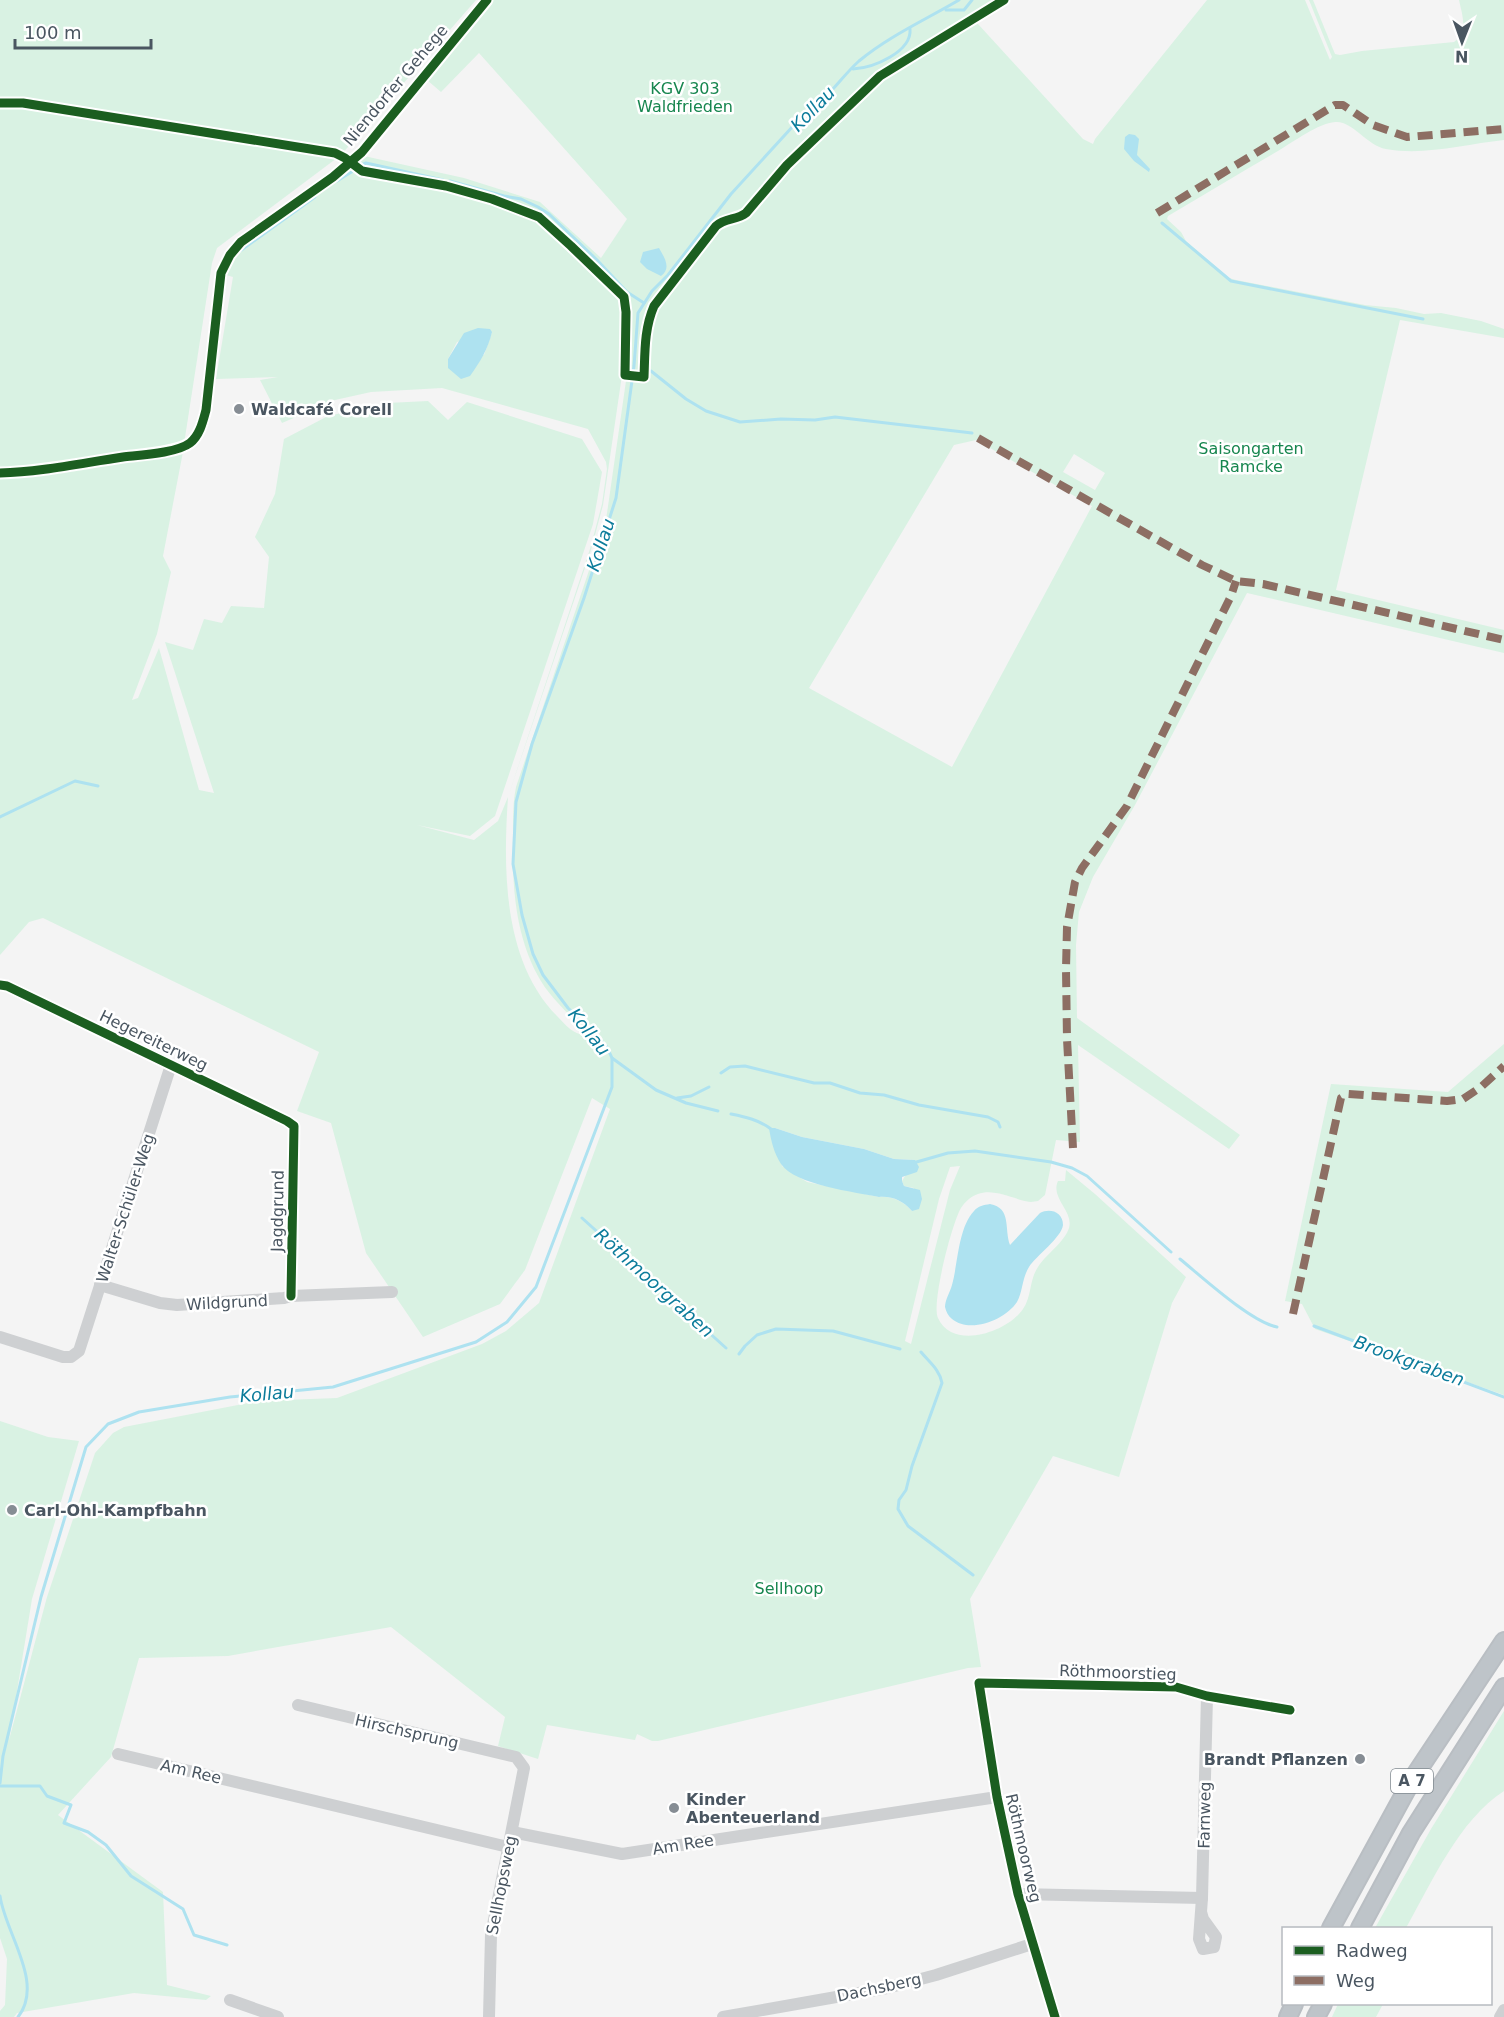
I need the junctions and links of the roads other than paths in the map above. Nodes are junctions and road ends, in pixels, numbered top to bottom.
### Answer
1 (487, 0) edge
2 (0, 473) edge
3 (0, 985) edge
4 (171, 1065) junction
5 (294, 1126) joint
6 (100, 1285) junction
7 (392, 1292) dead end
8 (291, 1296) junction
9 (0, 1337) edge
10 (1504, 1641) edge
11 (979, 1683) joint
12 (1504, 1687) edge
13 (1207, 1696) junction
14 (298, 1705) dead end
15 (1290, 1710) dead end
16 (118, 1754) dead end
17 (516, 1757) joint
18 (997, 1797) junction
19 (512, 1832) junction
20 (508, 1847) junction
21 (1018, 1894) junction
22 (1202, 1898) junction
23 (1201, 1912) dead end
24 (1332, 1927) edge
25 (1361, 1927) edge
26 (1032, 1944) junction
27 (230, 2000) dead end
28 (278, 2017) edge
29 (489, 2017) edge
30 (723, 2017) edge
31 (1055, 2017) edge

1 - 2 street, Niendorfer Gehege
3 - 4 street, Hegereiterweg
4 - 5 street, Hegereiterweg
4 - 6 street, Walter-Schüler-Weg
5 - 8 street, Jagdgrund
6 - 8 street, Wildgrund
6 - 9 street, Walter-Schüler-Weg
7 - 8 street, Wildgrund
10 - 24 highway, A 7
11 - 13 street, Röthmoorstieg
11 - 18 street, Röthmoorweg
12 - 25 highway, A 7
13 - 15 street, Röthmoorstieg
13 - 22 street, Farnweg
14 - 17 street, Hirschsprung
16 - 20 street, Am Ree
17 - 19 street, Sellhopsweg
18 - 19 street, Am Ree
18 - 21 street, Röthmoorweg
19 - 20 street, Sellhopsweg
20 - 29 street, Sellhopsweg
21 - 22 street
21 - 26 street, Röthmoorweg
22 - 23 street, Farnweg
26 - 30 street, Dachsberg
26 - 31 street, Röthmoorweg
27 - 28 street

